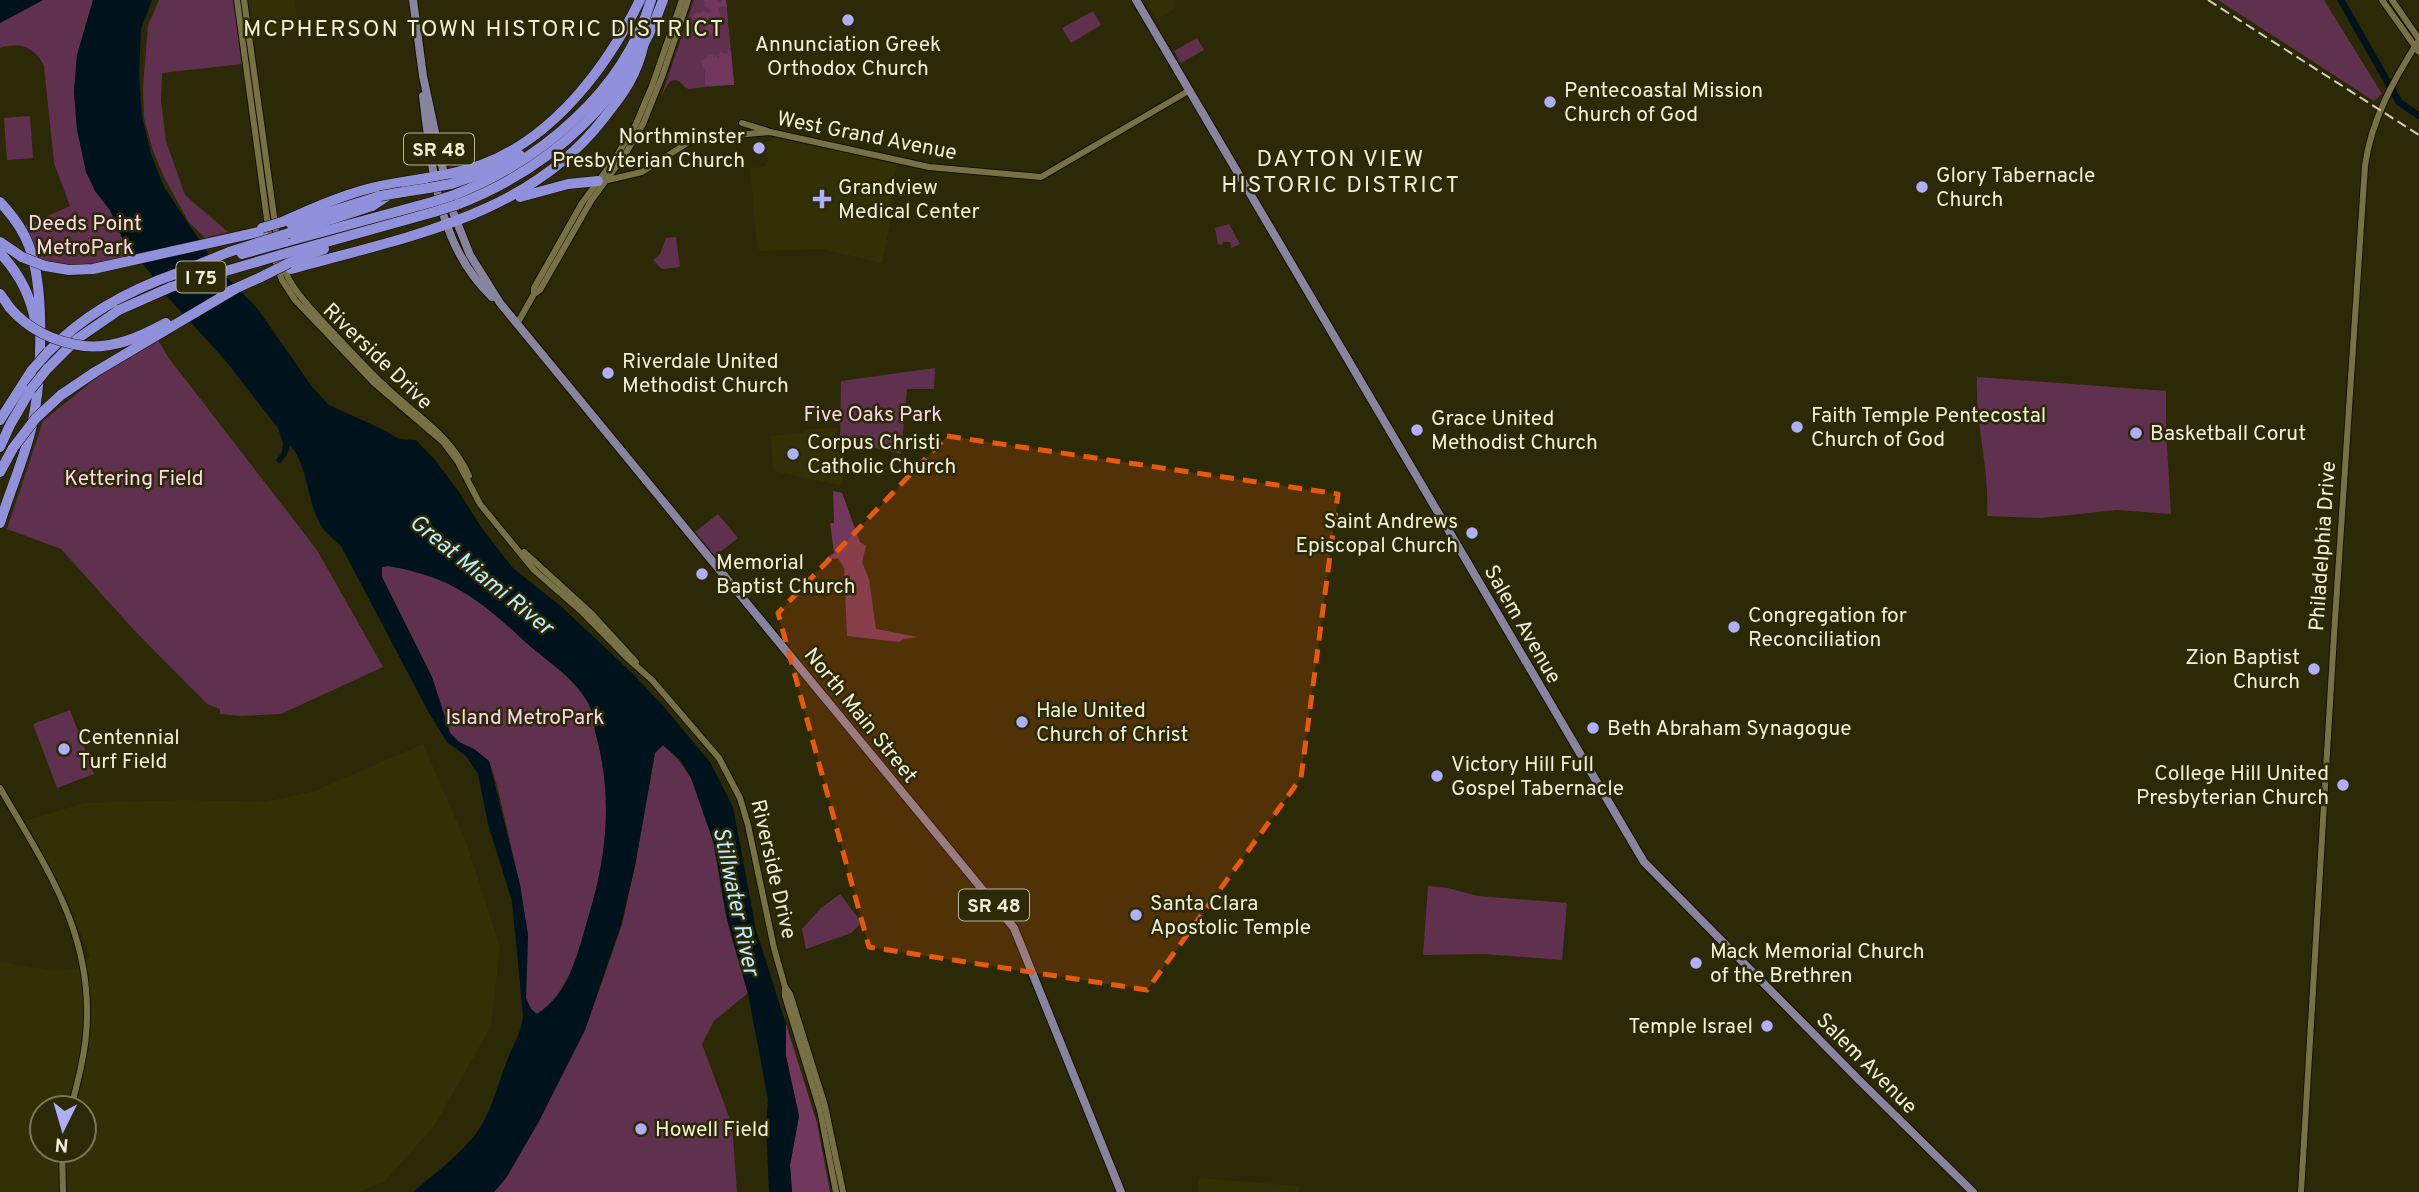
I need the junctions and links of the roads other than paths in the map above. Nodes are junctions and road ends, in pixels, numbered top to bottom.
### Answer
1 (237, 0) edge
2 (244, 0) edge
3 (414, 0) edge
4 (640, 0) edge
5 (651, 0) edge
6 (663, 0) edge
7 (682, 0) edge
8 (688, 0) edge
9 (1136, 0) edge
10 (2382, 0) edge
11 (2392, 0) edge
12 (2419, 40) edge
13 (644, 43) junction
14 (2417, 50) edge
15 (1190, 90) junction
16 (742, 123) dead end
17 (777, 133) junction
18 (621, 161) junction
19 (635, 175) junction
20 (411, 181) junction
21 (603, 181) junction
22 (448, 187) junction
23 (502, 201) junction
24 (0, 202) edge
25 (433, 207) junction
26 (456, 222) junction
27 (446, 226) junction
28 (284, 231) junction
29 (0, 242) edge
30 (0, 253) edge
31 (289, 262) junction
32 (0, 294) edge
33 (500, 303) junction
34 (115, 306) junction
35 (517, 324) junction
36 (141, 341) junction
37 (44, 350) junction
38 (0, 420) edge
39 (0, 447) edge
40 (0, 472) edge
41 (0, 523) edge
42 (639, 666) junction
43 (0, 788) edge
44 (785, 987) junction
45 (74, 1094) edge
46 (62, 1164) edge
47 (63, 1192) edge
48 (836, 1192) edge
49 (843, 1192) edge
50 (1121, 1192) edge
51 (1973, 1192) edge
52 (2301, 1192) edge

1 - 42 main road, Riverside Drive
2 - 42 main road, Riverside Drive
3 - 22 main road, North Main Street / SR 48
4 - 22 highway
5 - 22 highway
6 - 13 highway, I 75
7 - 21 main road
8 - 18 main road
9 - 15 main road, Salem Avenue
10 - 14 main road
11 - 12 main road
12 - 14 main road, Philadelphia Drive
13 - 22 highway, I 75
13 - 23 highway
14 - 52 main road, Philadelphia Drive
15 - 17 main road, West Grand Avenue
15 - 51 main road, Salem Avenue
16 - 17 main road
17 - 19 main road, West Grand Avenue
18 - 19 main road
18 - 21 main road
19 - 21 main road, West Grand Avenue
20 - 22 highway
20 - 28 highway
20 - 28 highway
21 - 23 highway
21 - 35 main road
22 - 25 highway, I 75, bridge
22 - 26 main road, North Main Street / SR 48
22 - 27 main road, North Main Street / SR 48
22 - 28 highway, bridge
23 - 26 highway
24 - 37 highway
25 - 28 highway, I 75
25 - 31 highway, I 75
26 - 27 highway
26 - 33 main road, North Main Street / SR 48
27 - 31 highway
27 - 33 main road, North Main Street / SR 48
28 - 29 highway, bridge
28 - 34 highway, I 75, bridge
30 - 37 highway
31 - 34 highway, I 75, bridge
31 - 36 highway, bridge
32 - 36 highway, bridge
33 - 35 main road, North Main Street / SR 48
34 - 37 highway, I 75
34 - 39 highway, I 75, bridge
35 - 50 main road, North Main Street / SR 48
36 - 40 highway, bridge
37 - 38 highway, I 75, bridge
37 - 41 highway
42 - 44 main road, Riverside Drive
43 - 45 main road
44 - 48 main road, Riverside Drive
44 - 49 main road, Riverside Drive
46 - 47 main road

